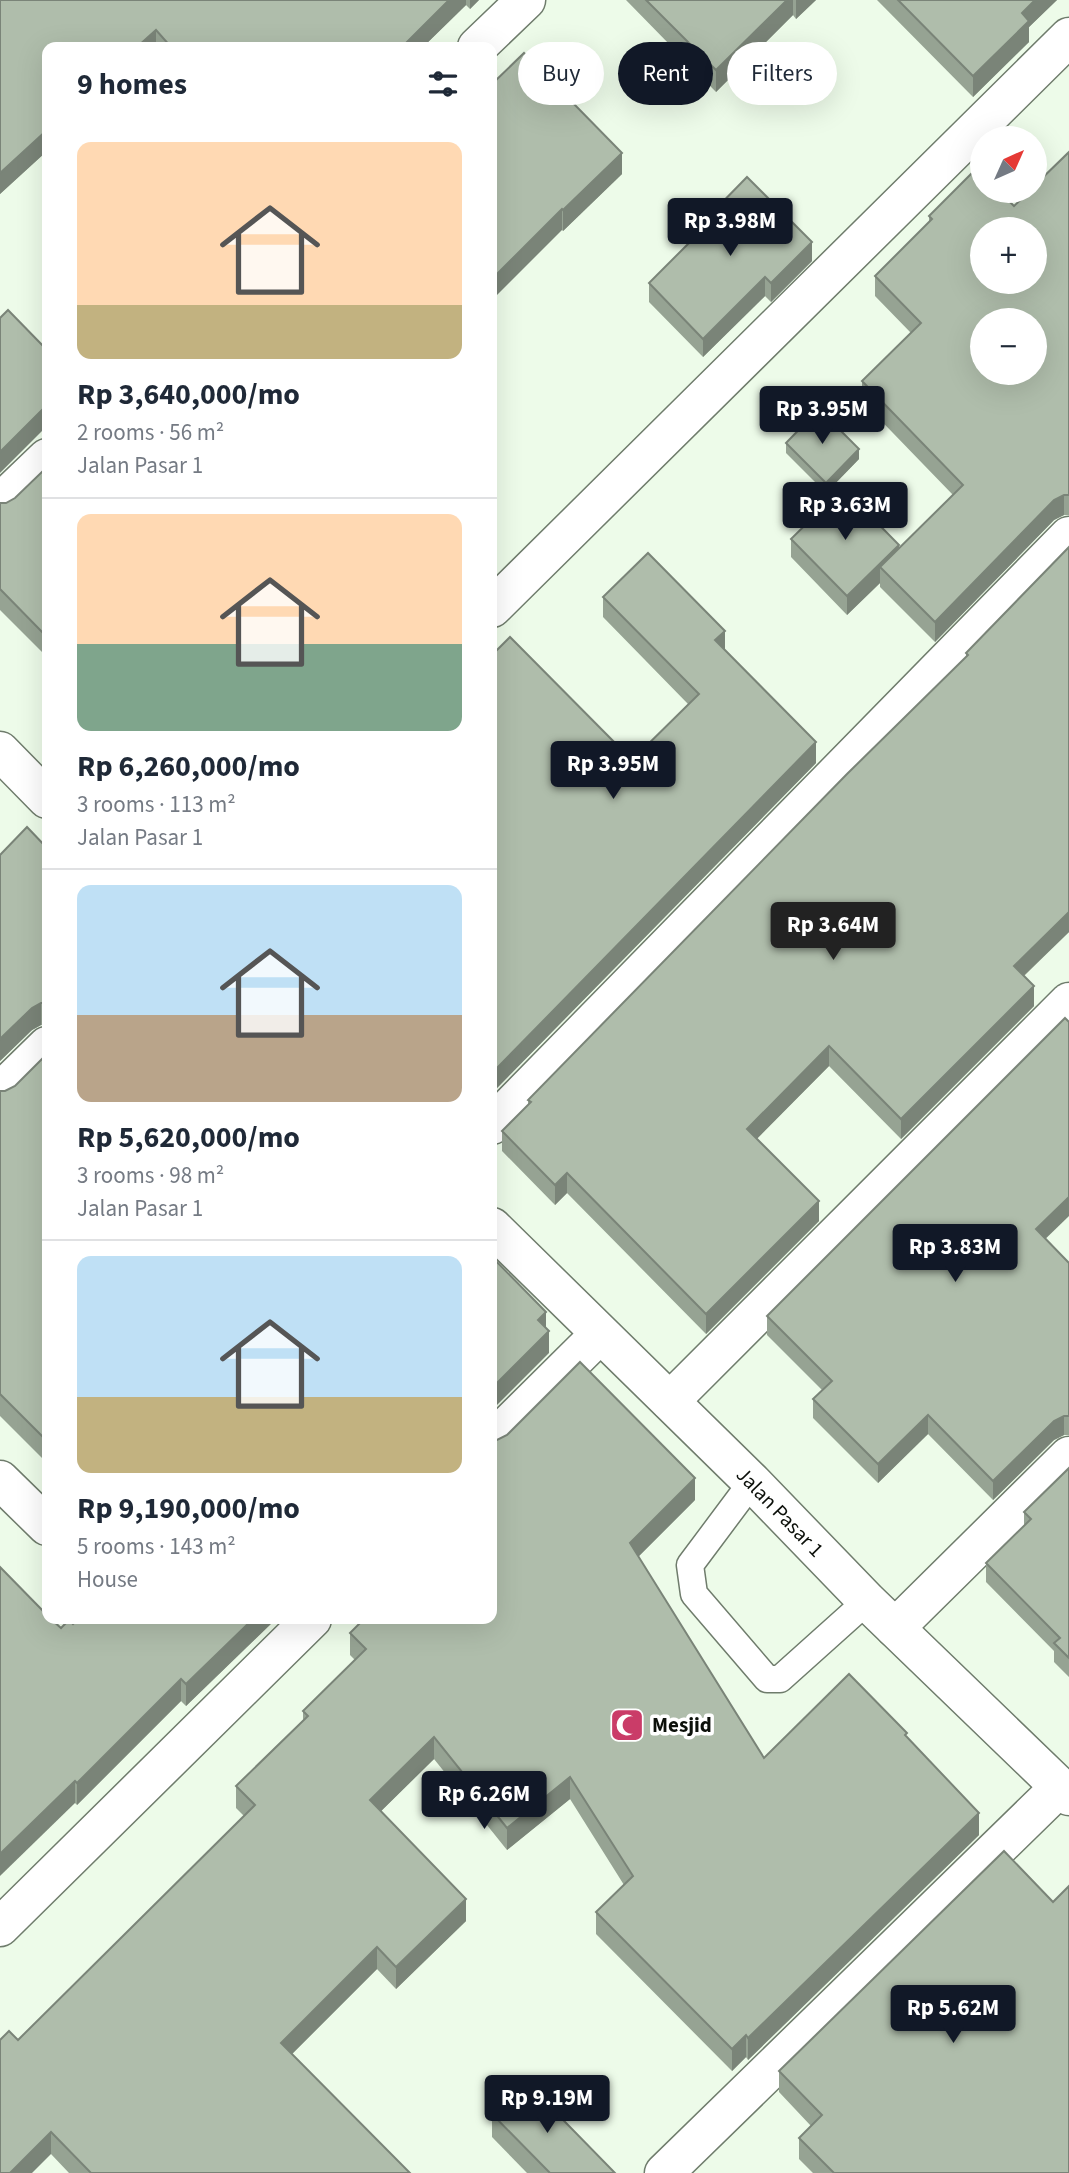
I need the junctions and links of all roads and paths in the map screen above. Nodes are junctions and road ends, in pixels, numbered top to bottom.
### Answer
1 (526, 0) edge
2 (1069, 37) edge
3 (482, 42) edge
4 (42, 463) edge
5 (0, 503) edge
6 (1069, 536) edge
7 (497, 603) edge
8 (3, 760) edge
9 (42, 795) edge
10 (1069, 1002) edge
11 (42, 1050) edge
12 (0, 1092) edge
13 (497, 1120) edge
14 (497, 1232) edge
15 (600, 1335) junction
16 (670, 1401) junction
17 (497, 1436) edge
18 (1069, 1456) edge
19 (0, 1480) edge
20 (752, 1482) junction
21 (42, 1521) edge
22 (867, 1601) junction
23 (307, 1624) edge
24 (895, 1628) junction
25 (1064, 1792) edge
26 (0, 1927) edge
27 (664, 2173) edge

1 - 3 street
2 - 7 street
4 - 5 street
6 - 13 street
8 - 9 street
10 - 16 street
11 - 12 street
14 - 15 street, Jalan Pasar 1
15 - 16 street, Jalan Pasar 1
15 - 17 street
16 - 20 street, Jalan Pasar 1
18 - 24 street
19 - 21 street
20 - 22 street, Jalan Pasar 1
20 - 22 lane
22 - 24 street, Jalan Pasar 1
23 - 26 street
24 - 25 street, Jalan Pasar 1
25 - 27 street

